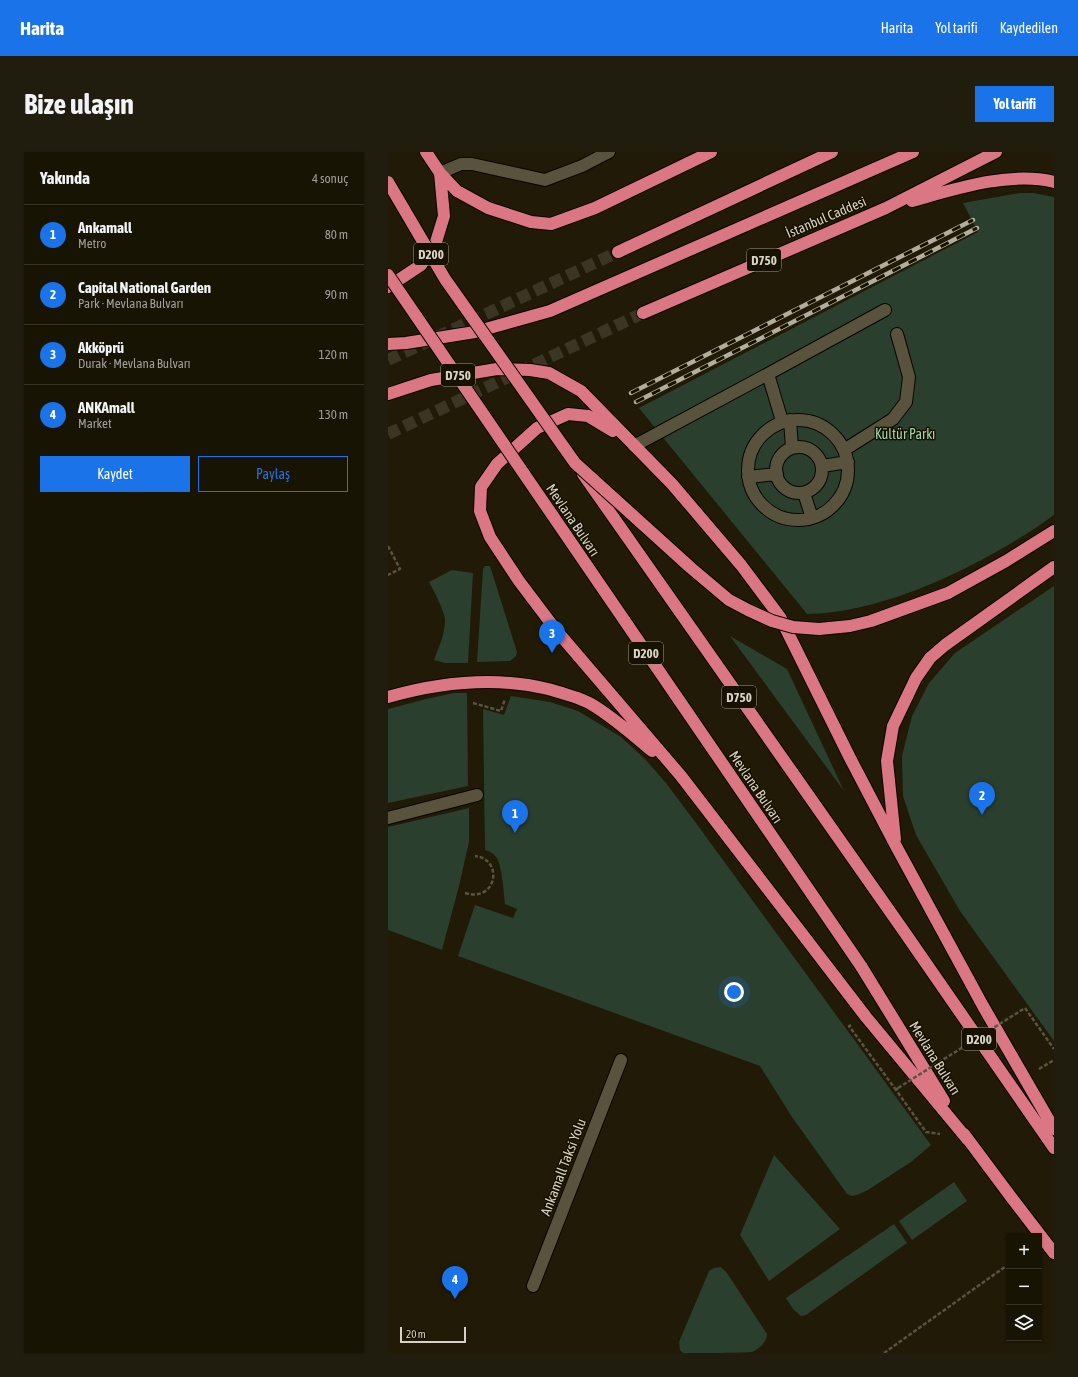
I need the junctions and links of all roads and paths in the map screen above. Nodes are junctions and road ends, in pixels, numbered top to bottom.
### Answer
1 (426, 152) edge
2 (609, 152) edge
3 (711, 152) edge
4 (832, 152) edge
5 (913, 152) edge
6 (996, 152) edge
7 (440, 173) junction
8 (388, 182) edge
9 (1054, 182) edge
10 (886, 208) junction
11 (618, 252) tunnel mouth
12 (388, 275) edge
13 (388, 287) edge
14 (885, 310) dead end
15 (642, 313) tunnel mouth
16 (897, 334) dead end
17 (388, 344) edge
18 (768, 374) junction
19 (388, 394) edge
20 (786, 421) junction
21 (634, 446) junction
22 (792, 448) junction
23 (844, 450) junction
24 (848, 462) junction
25 (575, 463) junction
26 (822, 466) junction
27 (777, 474) junction
28 (748, 477) junction
29 (804, 493) junction
30 (812, 518) junction
31 (1054, 531) edge
32 (388, 546) edge
33 (1054, 567) edge
34 (388, 575) edge
35 (510, 682) junction
36 (388, 697) edge
37 (473, 703) dead end
38 (681, 776) junction
39 (477, 795) dead end
40 (388, 818) edge
41 (896, 846) junction
42 (475, 856) dead end
43 (465, 893) dead end
44 (903, 930) joint
45 (849, 1026) dead end
46 (1054, 1050) edge
47 (620, 1060) dead end
48 (897, 1089) junction
49 (1054, 1129) edge
50 (926, 1132) dead end
51 (968, 1140) junction
52 (1054, 1148) edge
53 (1054, 1253) edge
54 (1006, 1266) edge
55 (533, 1286) dead end
56 (884, 1353) edge

1 - 7 highway
2 - 7 street
3 - 7 highway
4 - 11 highway
5 - 17 highway
6 - 10 highway, İstanbul Caddesi
7 - 13 highway
8 - 25 highway, D200, bridge
9 - 10 highway
10 - 15 highway, İstanbul Caddesi / D750
12 - 51 highway, Mevlana Bulvarı / D200, bridge
14 - 18 street
16 - 23 street
18 - 20 street
18 - 21 street
19 - 21 highway, D750
20 - 22 street
20 - 23 street
20 - 28 street
21 - 38 highway
21 - 41 highway, D750
22 - 26 street
22 - 27 street
23 - 24 street
24 - 26 street
24 - 30 street
25 - 31 highway, bridge
25 - 44 highway, D750, bridge
26 - 29 street
27 - 28 street
27 - 29 street
28 - 30 street
29 - 30 street
32 - 34 path
33 - 41 highway
35 - 36 highway
35 - 37 path
35 - 38 highway
38 - 51 highway
39 - 40 street
41 - 49 highway
42 - 43 path
44 - 52 highway, D200
45 - 48 path
46 - 48 path, bridge
47 - 55 street, Ankamall Taksi Yolu
48 - 50 path
51 - 53 highway, Mevlana Bulvarı / D200
54 - 56 path

